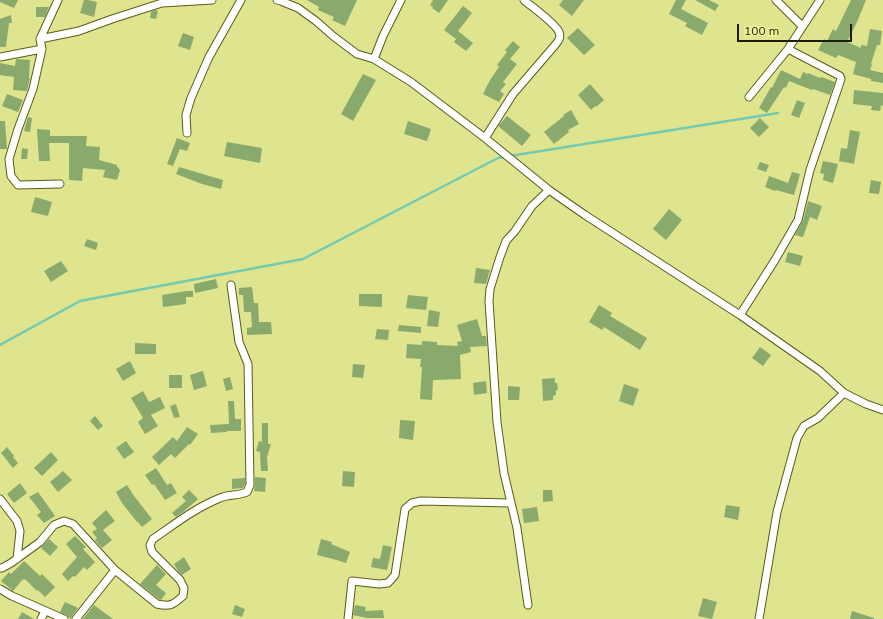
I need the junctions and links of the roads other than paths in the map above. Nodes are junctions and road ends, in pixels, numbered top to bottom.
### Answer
1 (58, 0) edge
2 (212, 0) edge
3 (241, 0) edge
4 (277, 0) edge
5 (401, 0) edge
6 (524, 0) edge
7 (776, 0) edge
8 (820, 0) edge
9 (163, 2) edge
10 (802, 26) junction
11 (40, 38) junction
12 (42, 49) junction
13 (788, 49) junction
14 (0, 57) edge
15 (374, 59) junction
16 (749, 97) dead end
17 (187, 134) dead end
18 (485, 138) junction
19 (60, 184) dead end
20 (549, 190) junction
21 (770, 262) dead end
22 (231, 285) dead end
23 (740, 314) junction
24 (844, 393) junction
25 (883, 410) edge
26 (0, 499) edge
27 (511, 503) junction
28 (17, 559) junction
29 (0, 568) edge
30 (115, 570) junction
31 (0, 589) edge
32 (528, 605) dead end
33 (45, 611) junction
34 (41, 619) edge
35 (64, 619) edge
36 (76, 619) edge
37 (348, 619) edge
38 (759, 619) edge

1 - 11 street
2 - 9 street
3 - 17 street
4 - 15 street
5 - 15 street
6 - 18 street
7 - 10 street
8 - 10 street
9 - 11 street
10 - 13 street
11 - 12 street
12 - 14 street
12 - 19 street
13 - 16 street
13 - 23 street
15 - 18 street
18 - 20 street
20 - 23 street
20 - 27 street
21 - 23 street
22 - 30 street
23 - 24 street
24 - 25 street
24 - 38 street
26 - 28 street
27 - 32 street
27 - 37 street
28 - 29 street
28 - 30 street
30 - 36 street
31 - 33 street
33 - 34 street
33 - 35 street

